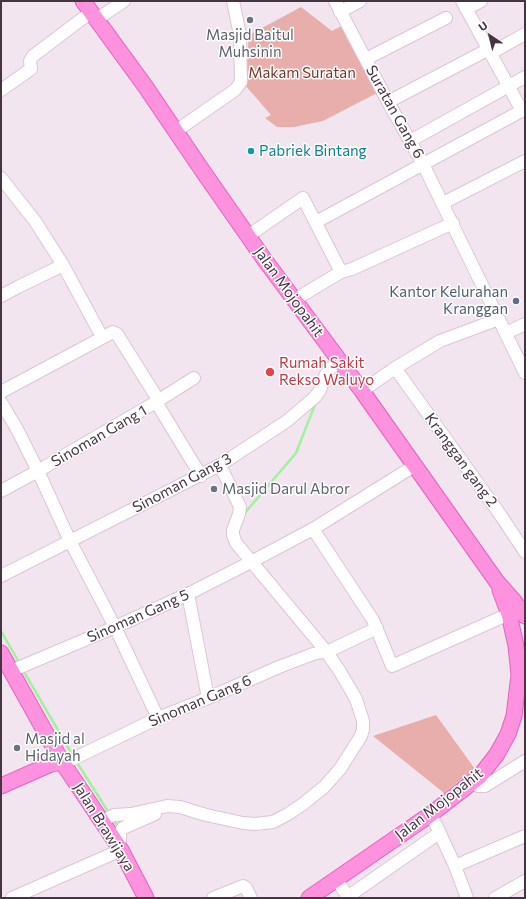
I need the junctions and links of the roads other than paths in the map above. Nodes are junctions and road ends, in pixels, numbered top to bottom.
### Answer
1 (124, 1) edge
2 (233, 1) edge
3 (360, 1) edge
4 (481, 1) edge
5 (464, 5) edge
6 (337, 6) edge
7 (91, 11) edge
8 (446, 18) dead end
9 (525, 34) edge
10 (490, 51) junction
11 (366, 59) junction
12 (525, 77) edge
13 (509, 86) junction
14 (1, 90) edge
15 (388, 102) junction
16 (523, 110) edge
17 (176, 132) junction
18 (410, 141) junction
19 (525, 161) edge
20 (423, 164) junction
21 (1, 178) edge
22 (443, 203) junction
23 (316, 222) junction
24 (453, 224) junction
25 (248, 236) junction
26 (63, 265) junction
27 (341, 272) junction
28 (1, 296) edge
29 (294, 300) junction
30 (499, 319) junction
31 (525, 324) edge
32 (506, 333) junction
33 (102, 337) junction
34 (340, 362) junction
35 (395, 368) junction
36 (525, 373) edge
37 (194, 378) dead end
38 (362, 391) junction
39 (1, 392) edge
40 (158, 401) junction
41 (1, 402) edge
42 (220, 465) junction
43 (414, 466) junction
44 (38, 471) junction
45 (201, 476) junction
46 (1, 490) edge
47 (313, 529) junction
48 (70, 541) junction
49 (525, 552) edge
50 (251, 562) junction
51 (1, 576) edge
52 (497, 582) junction
53 (188, 594) junction
54 (509, 614) junction
55 (525, 616) edge
56 (115, 627) junction
57 (377, 628) junction
58 (328, 650) junction
59 (1, 653) edge
60 (18, 668) junction
61 (525, 694) edge
62 (208, 698) junction
63 (514, 716) junction
64 (158, 718) junction
65 (497, 754) junction
66 (71, 759) junction
67 (525, 761) edge
68 (505, 774) junction
69 (472, 782) junction
70 (1, 786) edge
71 (168, 813) dead end
72 (431, 814) junction
73 (107, 820) junction
74 (439, 833) junction
75 (525, 836) edge
76 (117, 848) junction
77 (454, 866) junction
78 (336, 879) junction
79 (525, 881) edge
80 (12, 898) edge
81 (146, 898) edge
82 (213, 898) edge
83 (250, 898) edge
84 (309, 898) edge
85 (348, 898) edge
86 (467, 898) edge
87 (495, 898) edge

1 - 7 street
2 - 17 street
3 - 6 street
4 - 5 street
5 - 10 street
6 - 11 street, Suratan Gang 6
7 - 14 street
7 - 17 main road, Jalan Mojopahit
8 - 11 street
9 - 10 street
10 - 13 street
10 - 15 street
11 - 15 street, Suratan Gang 6
12 - 13 street
13 - 16 street
13 - 18 street
15 - 18 street, Suratan Gang 6
16 - 20 street
17 - 25 main road, Jalan Mojopahit
18 - 20 street, Suratan Gang 6
19 - 22 street
20 - 22 street, Suratan Gang 6
20 - 23 street
21 - 26 street
22 - 24 street, Suratan Gang 6
23 - 25 street
23 - 27 street
24 - 27 street
24 - 30 street, Suratan Gang 6
25 - 29 main road, Jalan Mojopahit
26 - 28 street
26 - 33 street
27 - 29 street
29 - 34 main road, Jalan Mojopahit
30 - 32 street, Suratan Gang 6
30 - 35 street
31 - 32 street
32 - 36 street, Suratan Gang 6
33 - 39 street
33 - 40 street
34 - 38 main road, Jalan Mojopahit
34 - 42 street, Sinoman Gang 3
35 - 38 street
35 - 49 street, Kranggan gang 2
37 - 40 street, Sinoman Gang 1
38 - 43 main road, Jalan Mojopahit
40 - 44 street, Sinoman Gang 1
40 - 45 street
41 - 44 street
42 - 45 street, Sinoman Gang 3
42 - 50 street
43 - 47 street, Sinoman Gang 5
43 - 52 main road, Jalan Mojopahit
44 - 46 street, Sinoman Gang 1
44 - 48 street
45 - 48 street, Sinoman Gang 3
47 - 50 street, Sinoman Gang 5
47 - 57 street
48 - 51 street, Sinoman Gang 3
48 - 56 street
50 - 53 street, Sinoman Gang 5
50 - 58 street
52 - 54 main road, Jalan Mojopahit
52 - 55 main road, Jalan Mojopahit
53 - 56 street, Sinoman Gang 5
53 - 62 street
54 - 57 street
54 - 63 main road, Jalan Mojopahit
56 - 60 street, Sinoman Gang 5
56 - 64 street
57 - 58 street, Sinoman Gang 6
58 - 62 street, Sinoman Gang 6
58 - 73 street
59 - 60 main road, Jalan Brawijaya
60 - 66 main road, Jalan Brawijaya
61 - 63 main road
62 - 64 street, Sinoman Gang 6
63 - 65 main road, Jalan Mojopahit
64 - 66 street, Sinoman Gang 6
65 - 68 street
65 - 69 main road, Jalan Mojopahit
66 - 70 main road
66 - 73 main road, Jalan Brawijaya
67 - 68 street
68 - 69 street
69 - 72 main road, Jalan Mojopahit
71 - 76 street
72 - 74 street
72 - 78 main road, Jalan Mojopahit
73 - 76 main road, Jalan Brawijaya
74 - 77 street
74 - 85 street
75 - 77 street
76 - 80 street
76 - 81 main road, Jalan Brawijaya
77 - 86 street
78 - 84 main road, Jalan Mojopahit
78 - 85 street
79 - 87 street
82 - 83 street

